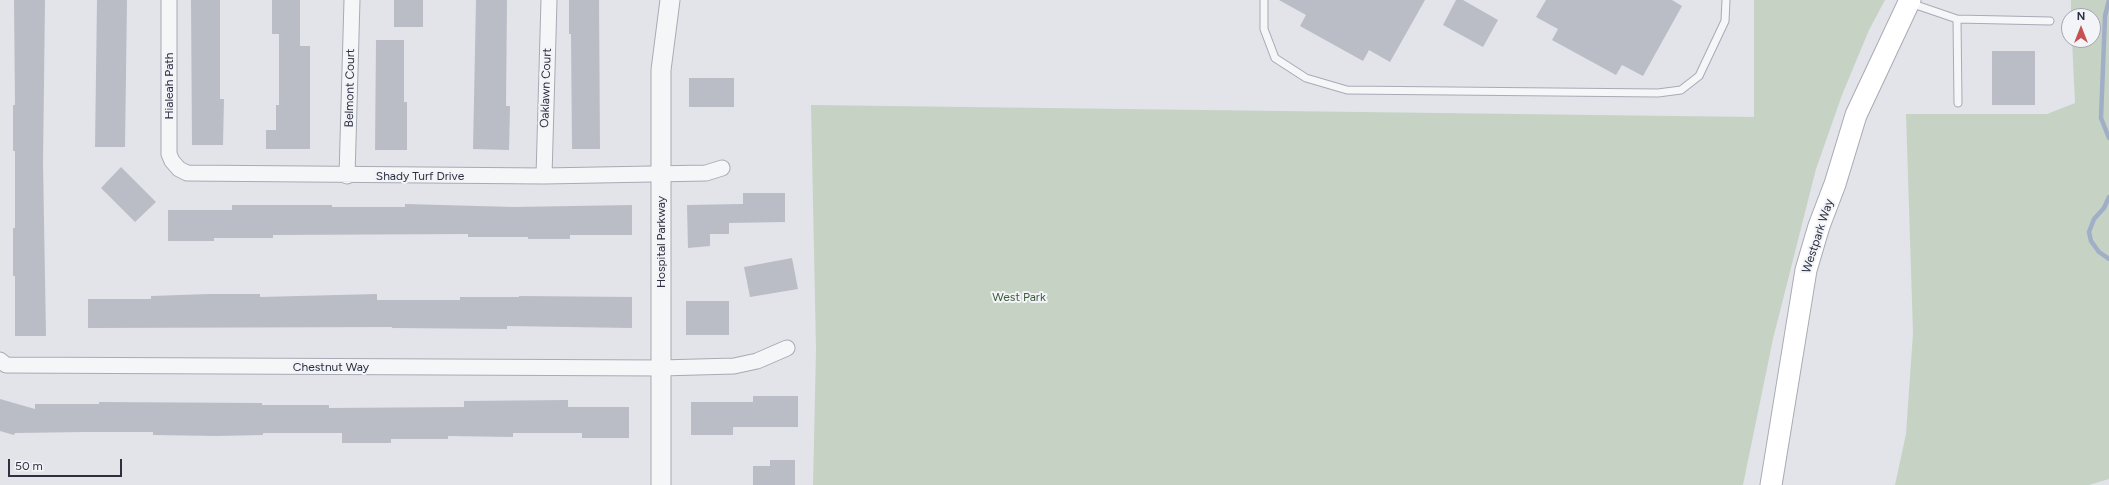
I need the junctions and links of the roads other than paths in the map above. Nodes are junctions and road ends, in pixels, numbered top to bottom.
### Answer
1 (169, 0) edge
2 (352, 0) edge
3 (549, 0) edge
4 (670, 0) edge
5 (1264, 0) edge
6 (1726, 0) edge
7 (1909, 1) edge
8 (1957, 19) junction
9 (2050, 21) dead end
10 (1958, 103) dead end
11 (722, 168) dead end
12 (179, 169) joint
13 (662, 174) junction
14 (348, 176) junction
15 (544, 176) junction
16 (786, 348) dead end
17 (1, 361) edge
18 (661, 368) junction
19 (661, 485) edge
20 (1771, 485) edge

1 - 12 street, Hialeah Path
2 - 14 street, Belmont Court
3 - 15 street, Oaklawn Court
4 - 13 street, Hospital Parkway
5 - 6 lane
7 - 8 lane
7 - 20 main road, Westpark Way
8 - 9 lane
8 - 10 lane
11 - 13 street, Shady Turf Drive
12 - 14 street, Shady Turf Drive
13 - 15 street, Shady Turf Drive
13 - 18 street, Hospital Parkway
14 - 15 street, Shady Turf Drive
16 - 18 street, Chestnut Way
17 - 18 street, Chestnut Way
18 - 19 street, Hospital Parkway

